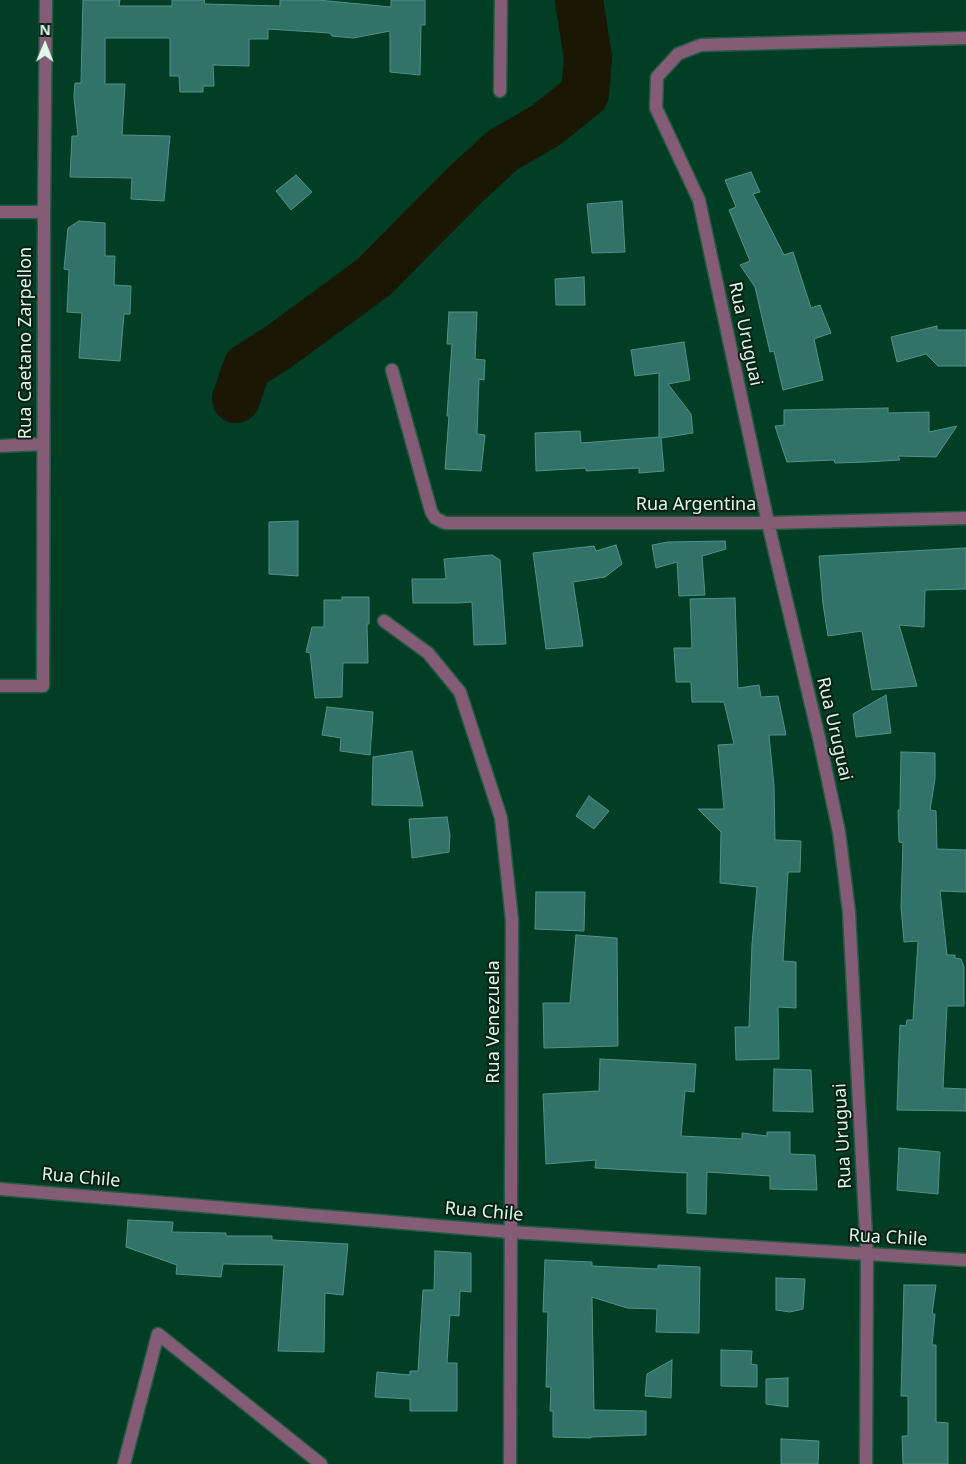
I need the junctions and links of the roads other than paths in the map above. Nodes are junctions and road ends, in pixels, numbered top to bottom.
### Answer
1 (46, 0) edge
2 (501, 0) edge
3 (966, 38) edge
4 (500, 92) dead end
5 (0, 212) edge
6 (44, 212) junction
7 (392, 370) dead end
8 (43, 444) junction
9 (0, 446) edge
10 (966, 518) edge
11 (768, 523) junction
12 (384, 621) dead end
13 (0, 686) edge
14 (0, 1189) edge
15 (510, 1232) junction
16 (866, 1255) junction
17 (966, 1260) edge
18 (124, 1464) edge
19 (321, 1464) edge
20 (510, 1464) edge
21 (866, 1464) edge

1 - 6 street, Rua Caetano Zarpellon
2 - 4 street
3 - 11 street, Rua Uruguai
5 - 6 street
6 - 8 street, Rua Caetano Zarpellon
7 - 11 street, Rua Argentina
8 - 9 street
8 - 13 street, Rua Caetano Zarpellon
10 - 11 street, Rua Argentina
11 - 16 street, Rua Uruguai
12 - 15 street, Rua Venezuela
14 - 15 street, Rua Chile
15 - 16 street, Rua Chile
15 - 20 street, Rua Venezuela
16 - 17 street, Rua Chile
16 - 21 street, Rua Uruguai
18 - 19 street

